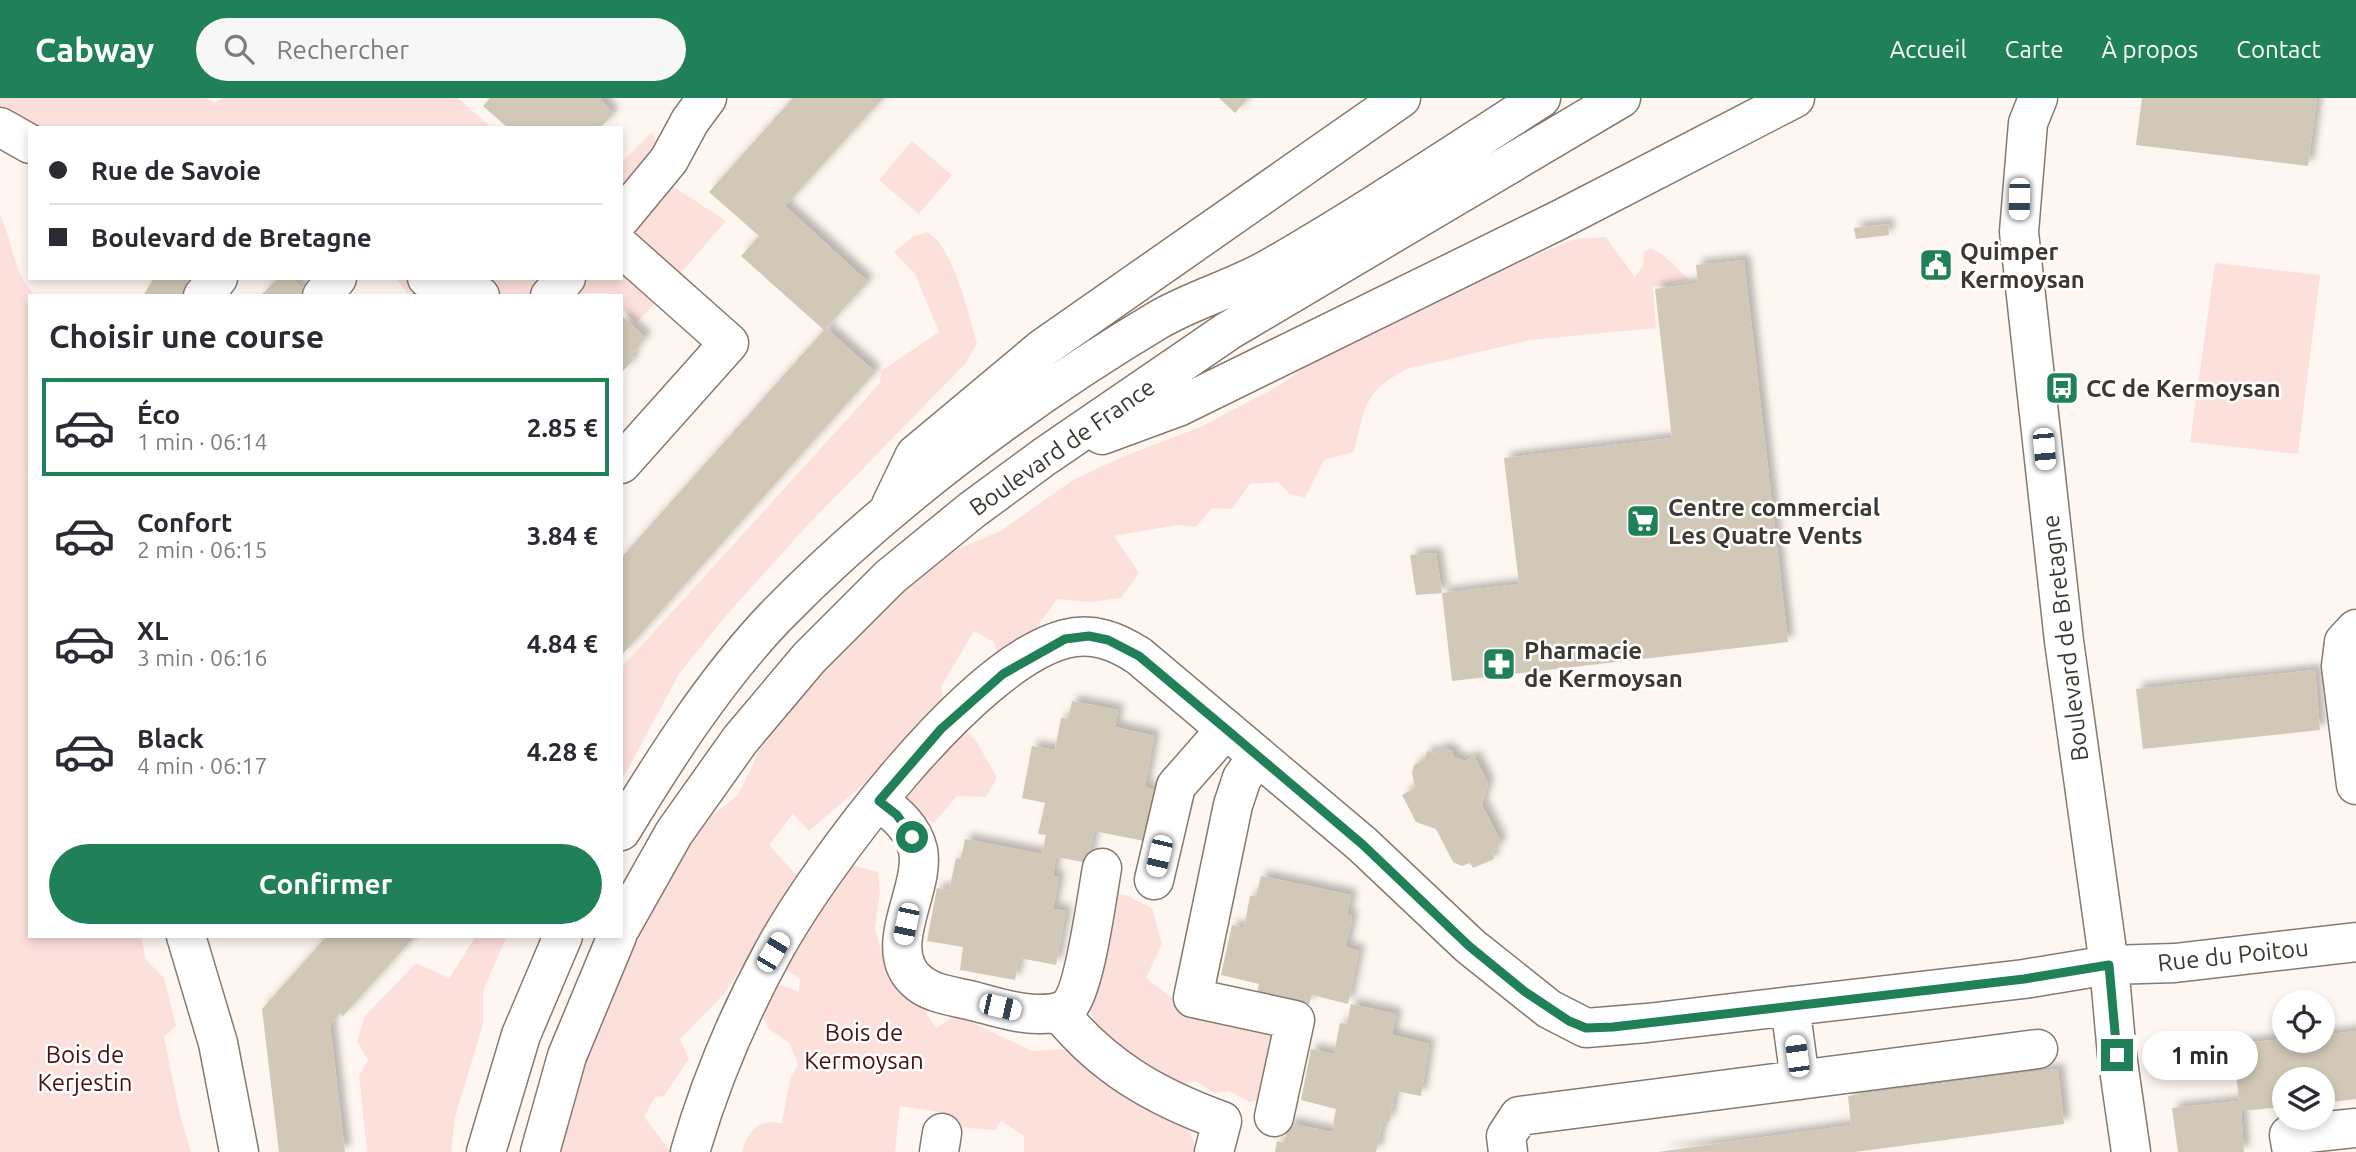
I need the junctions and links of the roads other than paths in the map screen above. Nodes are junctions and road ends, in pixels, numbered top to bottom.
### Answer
1 (707, 98) edge
2 (1401, 98) edge
3 (1541, 98) edge
4 (1621, 98) edge
5 (1795, 98) edge
6 (2029, 106) edge
7 (0, 127) edge
8 (28, 143) edge
9 (623, 216) edge
10 (623, 249) edge
11 (216, 280) edge
12 (335, 280) edge
13 (433, 280) edge
14 (564, 280) edge
15 (205, 294) edge
16 (324, 294) edge
17 (474, 294) edge
18 (552, 294) edge
19 (1044, 457) junction
20 (623, 462) edge
21 (889, 511) junction
22 (2356, 629) edge
23 (1226, 729) junction
24 (1258, 757) junction
25 (2356, 785) edge
26 (879, 801) junction
27 (623, 828) edge
28 (1102, 868) dead end
29 (1154, 880) dead end
30 (623, 923) edge
31 (187, 938) edge
32 (563, 938) edge
33 (616, 938) edge
34 (2356, 942) edge
35 (2109, 965) junction
36 (1790, 1006) junction
37 (1059, 1012) junction
38 (2038, 1049) dead end
39 (1800, 1080) junction
40 (1274, 1117) dead end
41 (2356, 1128) edge
42 (239, 1152) edge
43 (486, 1152) edge
44 (540, 1152) edge
45 (690, 1152) edge
46 (1214, 1152) edge
47 (1508, 1152) edge
48 (2131, 1152) edge
49 (2291, 1152) edge

1 - 9 street
2 - 21 street
3 - 21 street, Boulevard de France
4 - 19 street, Boulevard de France
5 - 19 street
6 - 35 street, Boulevard de Bretagne
7 - 8 street
10 - 20 street
11 - 15 street
12 - 16 street
13 - 17 street
14 - 18 street
19 - 30 street, Boulevard de France
21 - 27 street, Boulevard de France
22 - 25 street
23 - 24 street, Rue du Poitou
23 - 26 street, Rue du Poitou
23 - 29 street
24 - 36 street, Rue du Poitou
24 - 40 street
26 - 37 street
26 - 45 street, Rue du Poitou
28 - 37 street
31 - 42 street
32 - 43 street
33 - 44 street
34 - 35 street, Rue du Poitou
35 - 36 street, Rue du Poitou
35 - 48 street, Boulevard de Bretagne
36 - 39 street
37 - 46 street
38 - 39 street
39 - 47 street
41 - 49 street

